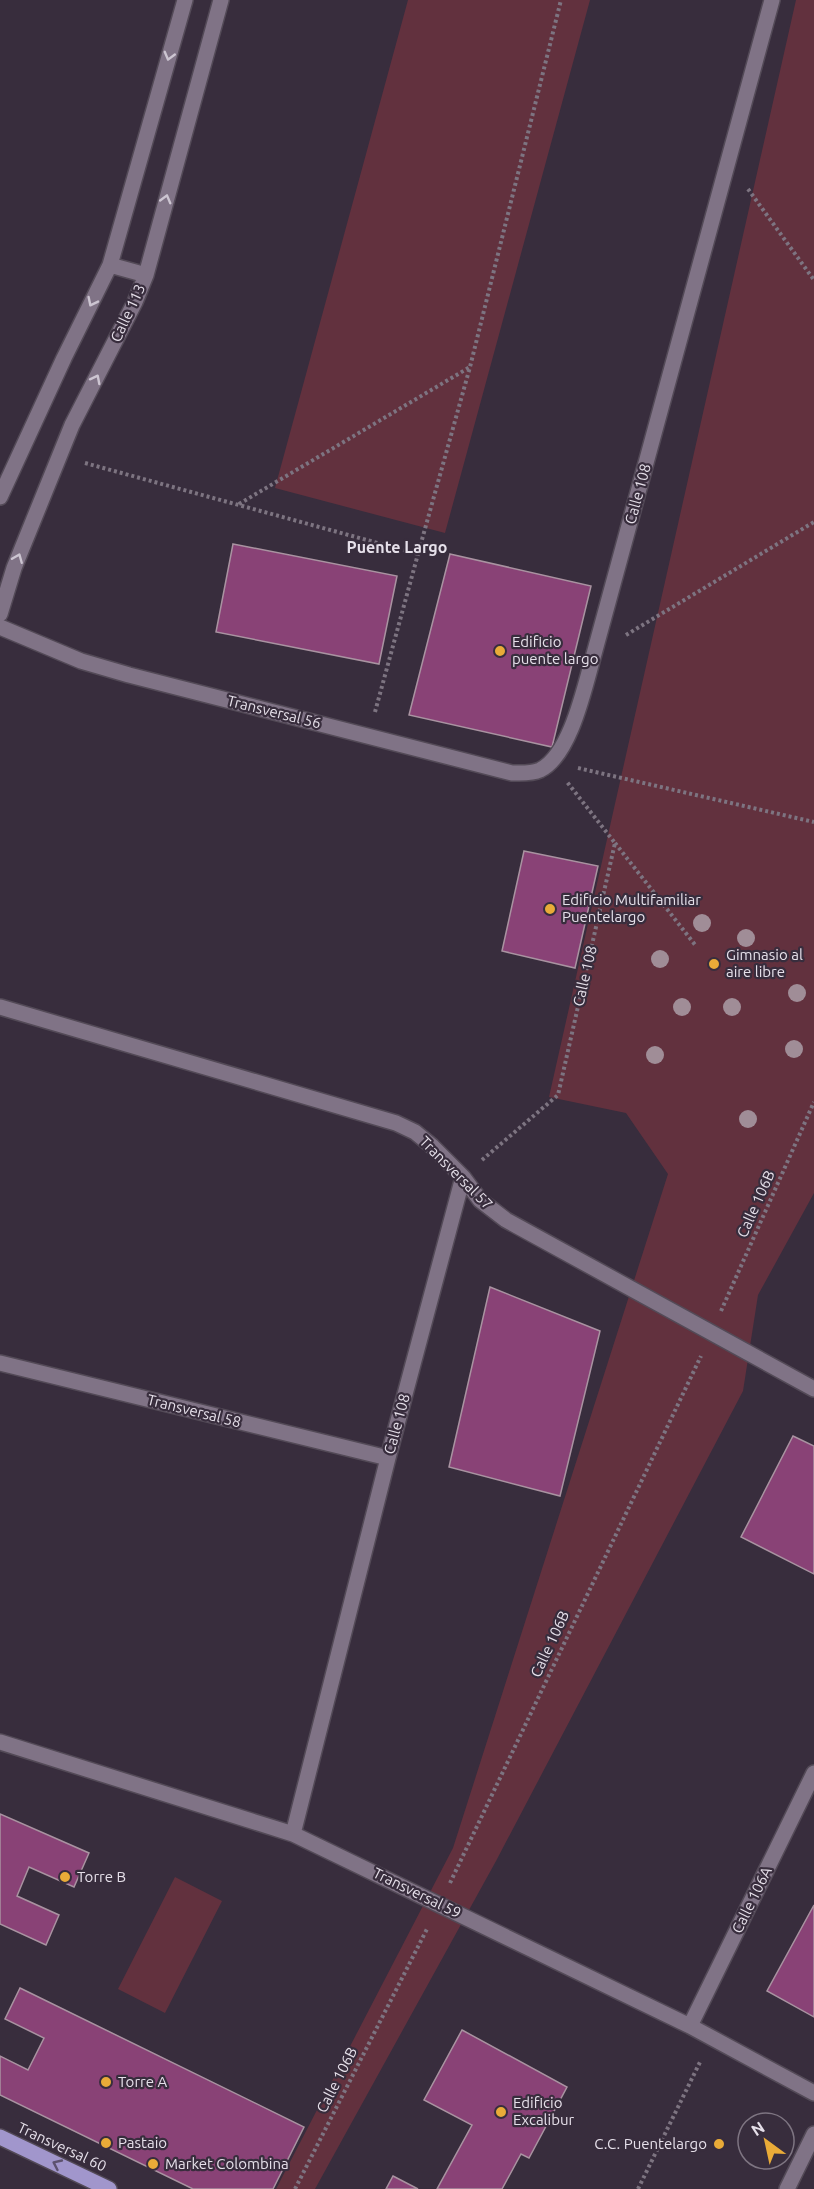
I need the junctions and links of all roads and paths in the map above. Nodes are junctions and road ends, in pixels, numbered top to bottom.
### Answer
1 (185, 0) edge
2 (221, 0) edge
3 (561, 0) edge
4 (772, 0) edge
5 (728, 162) junction
6 (110, 265) junction
7 (146, 275) junction
8 (814, 280) edge
9 (470, 367) junction
10 (85, 463) dead end
11 (0, 497) edge
12 (239, 504) junction
13 (814, 522) edge
14 (418, 554) junction
15 (0, 614) edge
16 (0, 627) edge
17 (594, 654) junction
18 (368, 736) junction
19 (551, 762) junction
20 (814, 822) edge
21 (615, 843) junction
22 (696, 945) dead end
23 (0, 1007) edge
24 (814, 1102) edge
25 (463, 1177) junction
26 (711, 1333) junction
27 (0, 1363) edge
28 (814, 1389) edge
29 (388, 1458) junction
30 (0, 1742) edge
31 (813, 1780) edge
32 (293, 1834) junction
33 (440, 1904) junction
34 (690, 2026) junction
35 (712, 2038) junction
36 (814, 2093) edge
37 (814, 2134) edge
38 (0, 2137) edge
39 (110, 2189) edge
40 (296, 2189) edge
41 (638, 2189) edge
42 (787, 2189) edge

1 -> 6 street
7 -> 2 street, Calle 113
3 - 9 path
4 - 5 street, Calle 108
5 - 8 path
5 - 17 street, Calle 108
6 - 7 street
6 -> 11 street
15 -> 7 street, Calle 113
9 - 12 path
9 - 14 path
10 - 12 path
12 - 14 path
13 - 17 path
14 - 18 path
16 - 18 street, Transversal 56
17 - 19 street, Calle 108
18 - 19 street, Transversal 56
19 - 20 path
19 - 21 path
21 - 22 path
21 - 25 path, Calle 108
23 - 25 street, Transversal 57
24 - 26 path, Calle 106B
25 - 26 street, Transversal 57
25 - 29 street, Calle 108
26 - 28 street, Transversal 57
26 - 33 path, Calle 106B
27 - 29 street, Transversal 58
29 - 32 street, Calle 108
30 - 32 street, Transversal 59
31 - 34 street, Calle 106A
32 - 33 street, Transversal 59
33 - 34 street, Transversal 59
33 - 40 path, Calle 106B
34 - 35 street, Transversal 59
35 - 36 street, Transversal 59
35 - 41 path
37 - 42 street
39 -> 38 main road, Transversal 60

